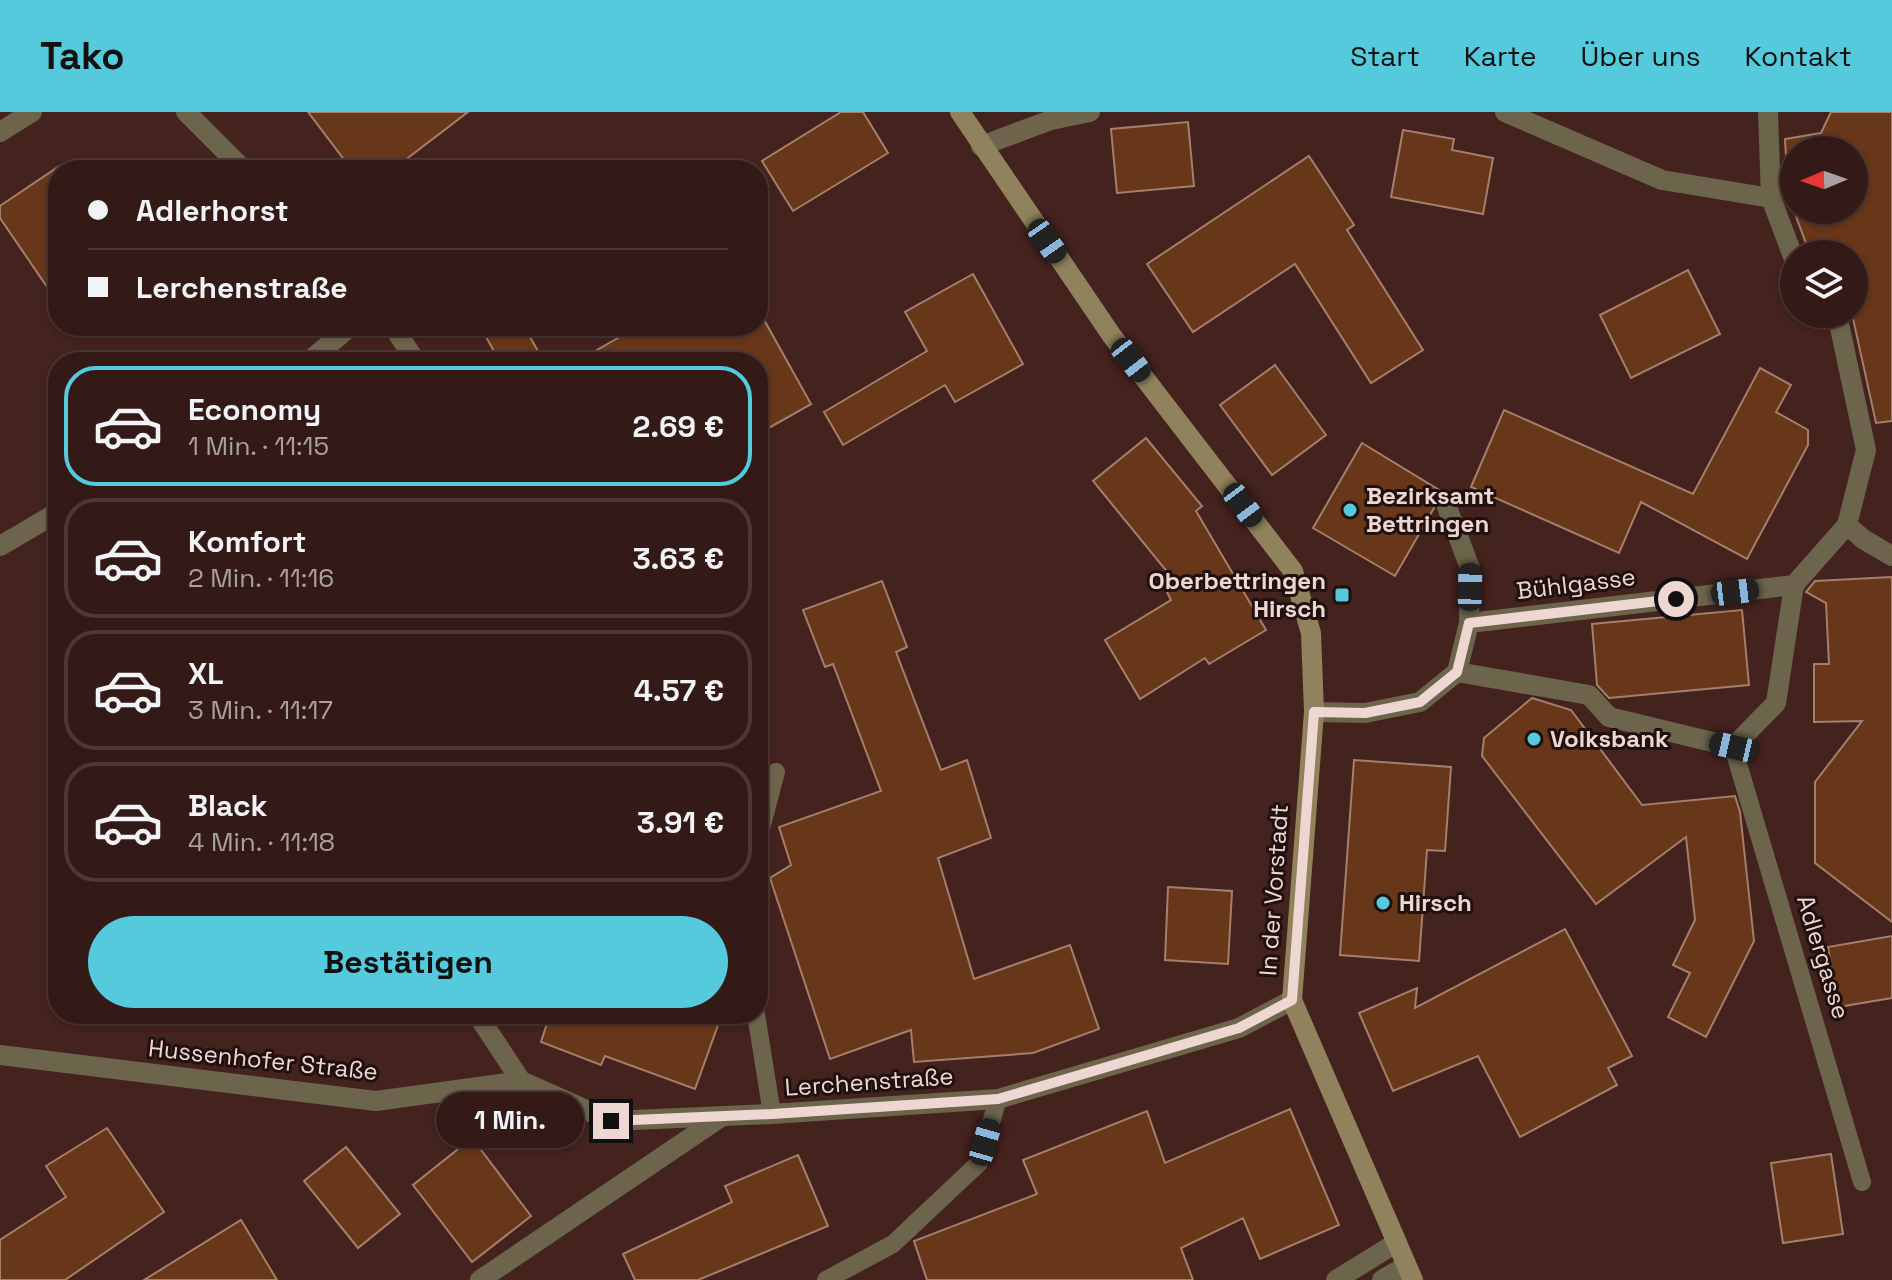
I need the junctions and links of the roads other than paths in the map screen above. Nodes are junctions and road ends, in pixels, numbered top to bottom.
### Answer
1 (32, 112) edge
2 (186, 112) edge
3 (960, 112) edge
4 (1090, 112) edge
5 (1505, 112) edge
6 (1768, 112) edge
7 (0, 132) edge
8 (981, 146) junction
9 (234, 160) edge
10 (1771, 198) junction
11 (1787, 240) edge
12 (1840, 328) edge
13 (339, 336) edge
14 (320, 352) edge
15 (1447, 507) dead end
16 (48, 518) edge
17 (1847, 525) junction
18 (0, 546) edge
19 (1892, 556) edge
20 (1794, 585) junction
21 (1469, 623) junction
22 (1457, 672) junction
23 (1314, 712) junction
24 (1733, 747) junction
25 (776, 772) dead end
26 (768, 802) edge
27 (1292, 1000) junction
28 (484, 1024) edge
29 (758, 1024) edge
30 (0, 1055) edge
31 (521, 1081) junction
32 (998, 1099) junction
33 (772, 1114) junction
34 (721, 1117) junction
35 (1862, 1182) dead end
36 (1396, 1243) junction
37 (1410, 1273) edge
38 (480, 1280) edge
39 (826, 1280) edge
40 (1336, 1280) edge
41 (1382, 1280) edge

1 - 7 street
2 - 9 street
3 - 8 street, In der Vorstadt
4 - 8 street
5 - 10 street
6 - 10 street
8 - 23 street, In der Vorstadt
10 - 11 street
12 - 17 street
13 - 14 street
15 - 21 street
16 - 18 street
17 - 19 street
17 - 20 street
20 - 21 street, Bühlgasse
20 - 24 street
21 - 22 street
22 - 23 street
22 - 24 street
23 - 27 street, In der Vorstadt
24 - 35 lane, Adlergasse
25 - 26 lane
27 - 32 street, Lerchenstraße
27 - 36 street, In der Vorstadt
28 - 31 street
29 - 33 lane
30 - 31 street, Hussenhofer Straße
31 - 34 street, Lerchenstraße
32 - 33 street, Lerchenstraße
32 - 39 lane
33 - 34 street, Lerchenstraße
34 - 38 street
36 - 37 street, In der Vorstadt
36 - 40 street
37 - 41 street, In der Vorstadt

